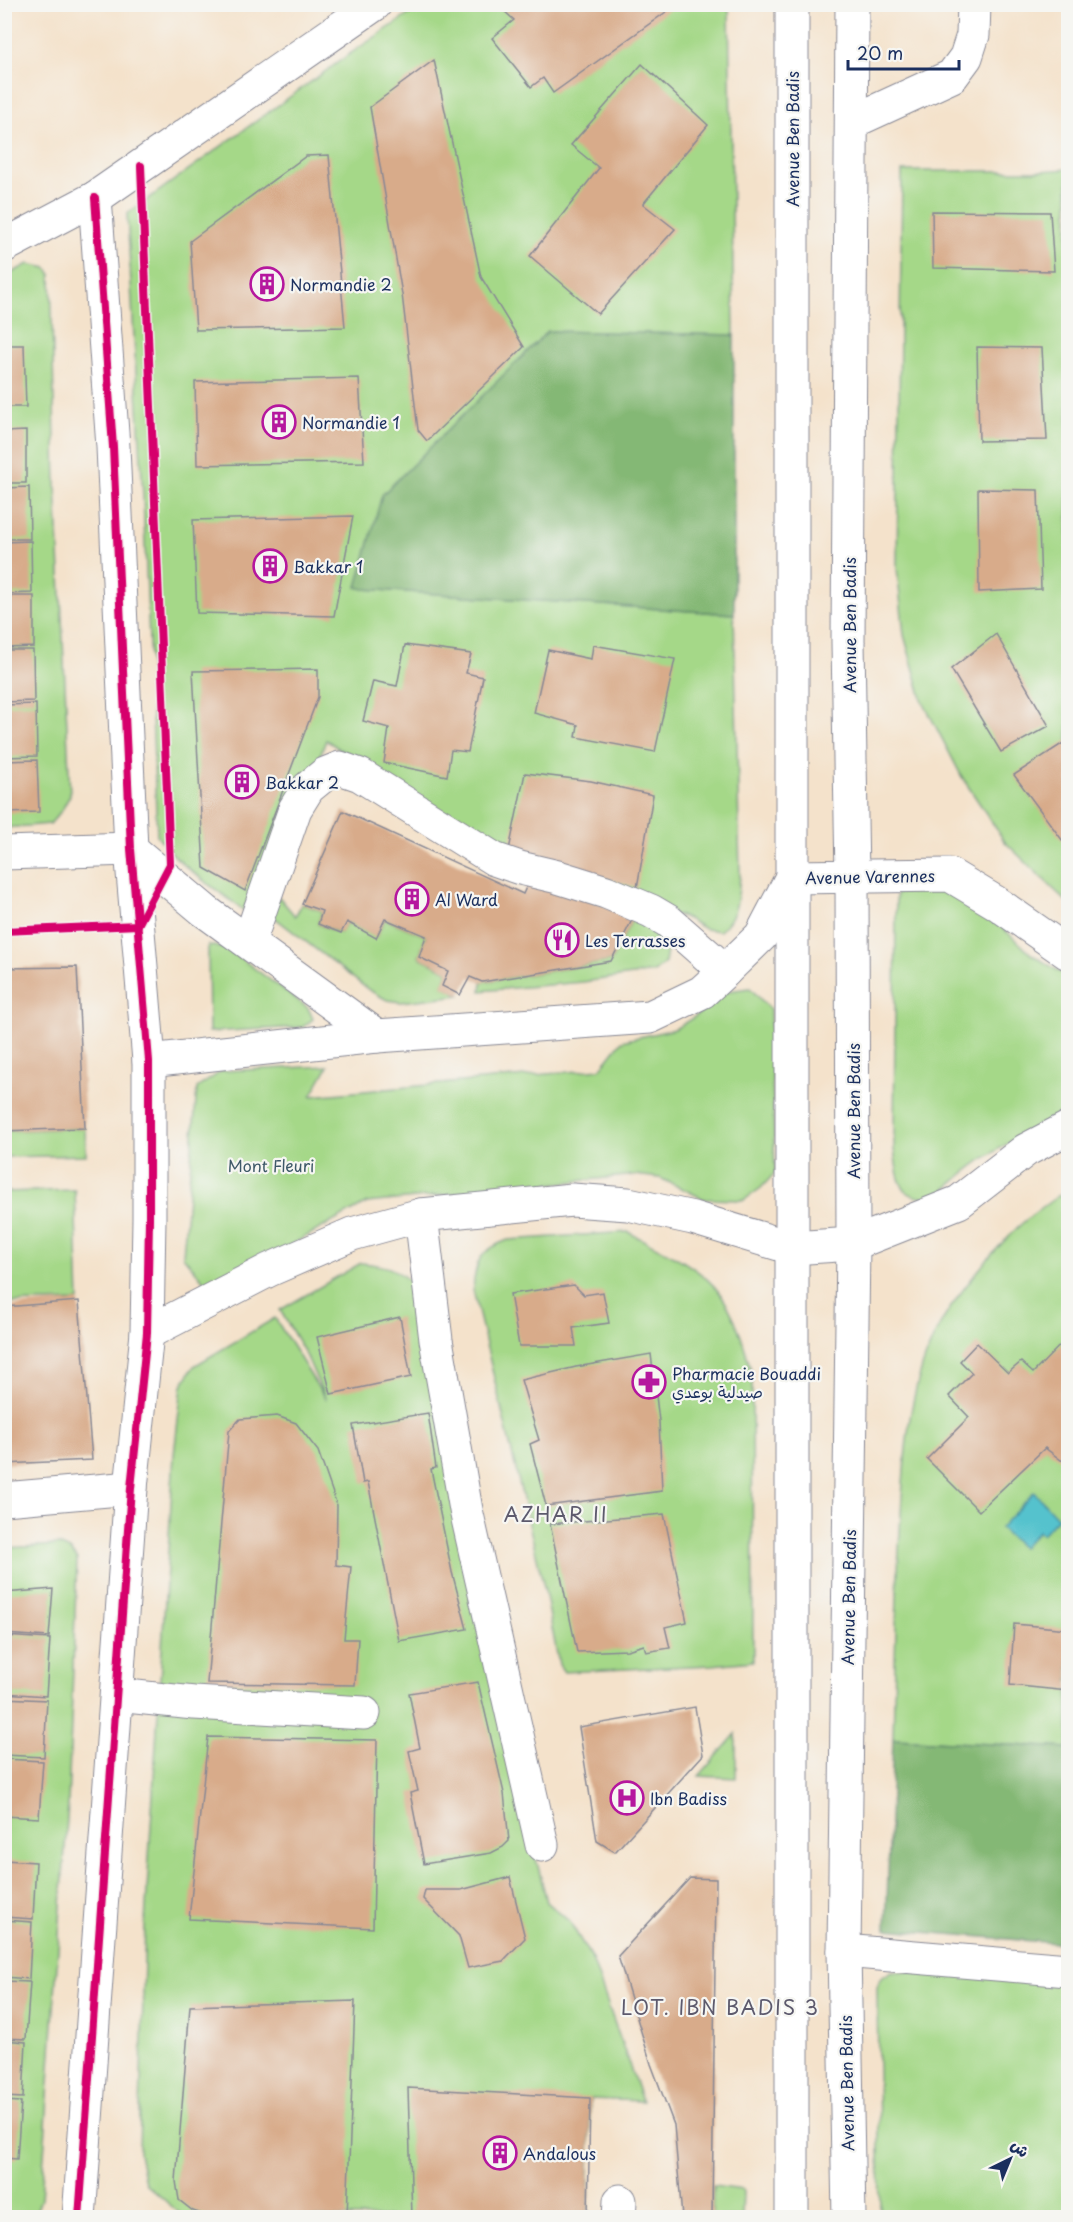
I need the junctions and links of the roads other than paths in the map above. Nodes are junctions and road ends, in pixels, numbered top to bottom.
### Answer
1 (375, 4) edge
2 (792, 4) edge
3 (852, 4) edge
4 (974, 4) edge
5 (852, 122) junction
6 (95, 198) junction
7 (4, 246) edge
8 (131, 849) junction
9 (4, 853) edge
10 (792, 877) junction
11 (852, 877) junction
12 (249, 942) junction
13 (1068, 953) edge
14 (725, 971) junction
15 (377, 1036) junction
16 (149, 1061) junction
17 (1068, 1128) edge
18 (421, 1215) junction
19 (853, 1244) junction
20 (792, 1248) junction
21 (147, 1333) junction
22 (131, 1488) junction
23 (4, 1498) edge
24 (117, 1695) junction
25 (364, 1713) dead end
26 (542, 1845) dead end
27 (844, 1951) junction
28 (1068, 1970) edge
29 (79, 2217) edge
30 (792, 2217) edge
31 (849, 2217) edge

1 - 6 street
2 - 10 street, Avenue Ben Badis
3 - 5 street, Avenue Ben Badis
4 - 5 street
5 - 11 street, Avenue Ben Badis
6 - 7 street
6 - 8 street
8 - 9 street
8 - 12 street
8 - 16 street
10 - 11 street, Avenue Varennes
10 - 14 street
10 - 20 street, Avenue Ben Badis
11 - 13 street, Avenue Varennes
11 - 19 street, Avenue Ben Badis
12 - 14 street
12 - 15 street
14 - 15 street
15 - 16 street
16 - 21 street
17 - 19 street
18 - 20 street
18 - 21 street
18 - 26 street
19 - 20 street
19 - 27 street, Avenue Ben Badis
20 - 30 street, Avenue Ben Badis
21 - 22 street
22 - 23 street
22 - 24 street
24 - 25 street
24 - 29 street
27 - 28 street
27 - 31 street, Avenue Ben Badis

